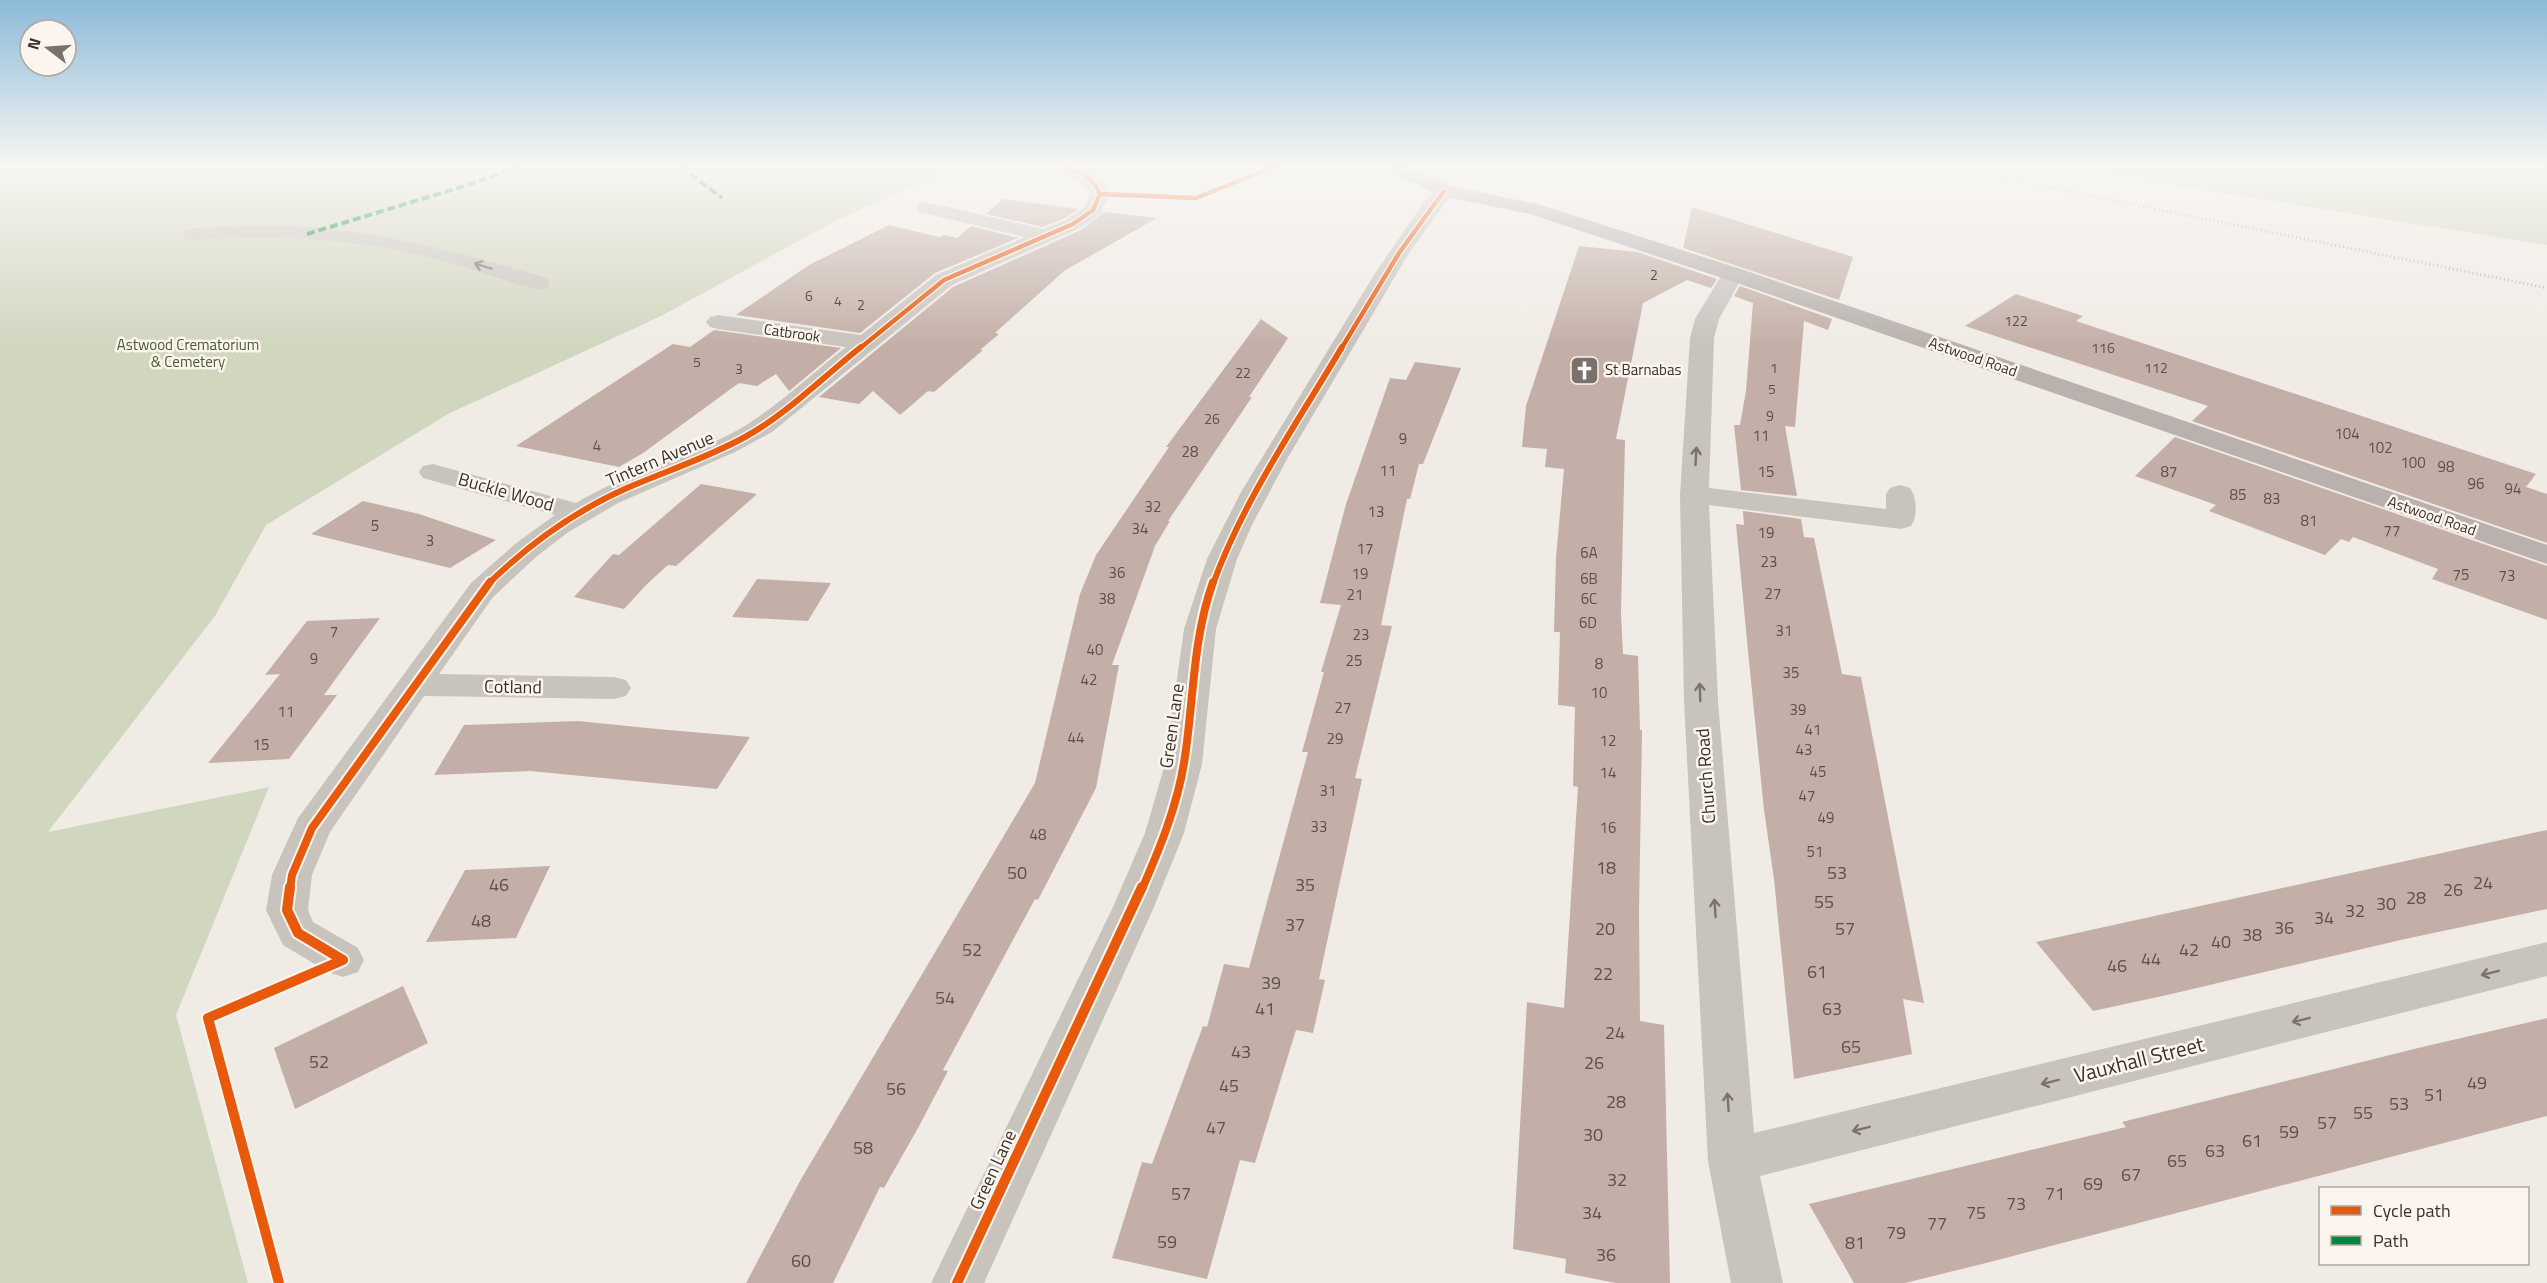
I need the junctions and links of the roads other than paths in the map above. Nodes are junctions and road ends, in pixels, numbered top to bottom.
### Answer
1 (1006, 227) edge
2 (1068, 227) edge
3 (1418, 227) edge
4 (1589, 227) edge
5 (193, 234) dead end
6 (1045, 236) junction
7 (1733, 274) junction
8 (539, 283) dead end
9 (718, 322) dead end
10 (867, 343) junction
11 (433, 472) dead end
12 (1900, 494) dead end
13 (1694, 495) junction
14 (580, 513) junction
15 (2547, 555) edge
16 (413, 685) junction
17 (614, 688) dead end
18 (2547, 959) edge
19 (343, 960) dead end
20 (1732, 1161) junction
21 (957, 1283) edge
22 (1757, 1283) edge

1 - 6 street
2 - 6 street, Tintern Avenue
3 - 21 street, Green Lane
4 - 7 main road, Astwood Road
8 -> 5 street
6 - 10 street, Tintern Avenue
13 -> 7 street, Church Road
7 - 15 main road, Astwood Road
9 - 10 street, Catbrook
10 - 14 street, Tintern Avenue
11 - 14 street, Buckle Wood
12 - 13 street
20 -> 13 street, Church Road
14 - 16 street, Tintern Avenue
16 - 17 street, Cotland
16 - 19 street, Tintern Avenue
18 -> 20 street, Vauxhall Street
20 - 22 street, Church Road

